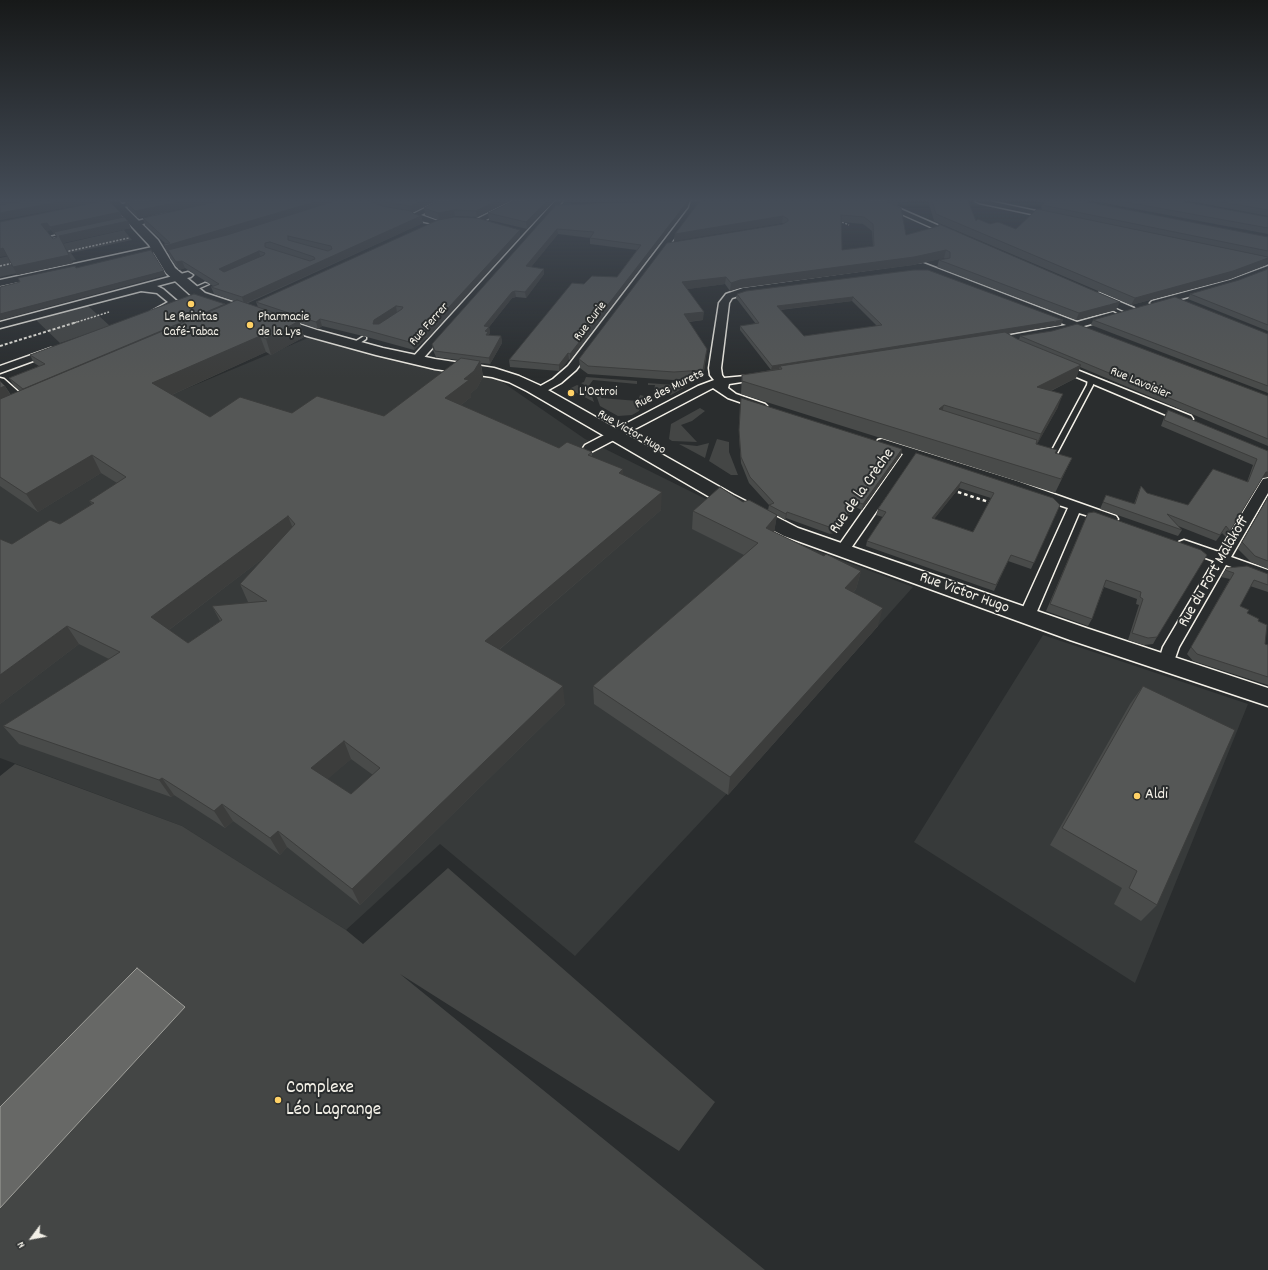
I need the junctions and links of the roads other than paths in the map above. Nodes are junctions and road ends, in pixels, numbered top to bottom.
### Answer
1 (126, 260) edge
2 (166, 260) edge
3 (502, 260) edge
4 (654, 260) edge
5 (938, 263) edge
6 (1267, 266) edge
7 (913, 269) junction
8 (183, 277) junction
9 (0, 283) edge
10 (142, 288) junction
11 (1090, 292) edge
12 (1173, 298) junction
13 (1190, 305) edge
14 (1137, 308) junction
15 (148, 314) edge
16 (0, 325) edge
17 (1076, 325) junction
18 (1091, 331) edge
19 (1002, 339) junction
20 (986, 342) edge
21 (61, 347) edge
22 (1017, 348) edge
23 (416, 360) junction
24 (1049, 362) edge
25 (0, 370) edge
26 (772, 374) edge
27 (1091, 379) junction
28 (0, 382) edge
29 (720, 385) junction
30 (544, 389) junction
31 (770, 408) edge
32 (13, 409) edge
33 (1201, 425) edge
34 (624, 435) junction
35 (874, 441) edge
36 (911, 452) junction
37 (1045, 455) edge
38 (1268, 482) edge
39 (1076, 507) junction
40 (1125, 524) edge
41 (1173, 541) edge
42 (842, 550) junction
43 (1222, 559) junction
44 (1268, 575) edge
45 (1027, 616) junction
46 (1166, 663) junction
47 (1268, 697) edge

1 - 9 street
2 - 8 main road, Rue Victor Hugo
3 - 23 street, Rue Ferrer
4 - 30 street, Rue Curie
5 - 7 street
6 - 12 street
7 - 17 street
7 - 29 street
8 - 10 street
8 - 23 main road, Rue Victor Hugo
10 - 15 street
10 - 16 street
11 - 14 street
12 - 13 street
12 - 14 street
14 - 17 street
17 - 18 street
17 - 19 street
19 - 20 street
19 - 22 street
21 - 25 street
23 - 30 main road, Rue Victor Hugo
24 - 27 street, Rue Lavoisier
26 - 29 street, Rue des Murets
27 - 33 street, Rue Lavoisier
27 - 37 lane
28 - 32 street
29 - 31 street
29 - 34 street, Rue des Murets
30 - 34 main road, Rue Victor Hugo
34 - 42 main road, Rue Victor Hugo
35 - 36 street
36 - 39 street
36 - 42 street, Rue de la Crèche
38 - 43 street, Rue du Fort Malakoff
39 - 40 street
39 - 45 street
41 - 43 street
42 - 45 main road, Rue Victor Hugo
43 - 44 street
43 - 46 street, Rue du Fort Malakoff
45 - 46 main road, Rue Victor Hugo
46 - 47 main road, Rue Victor Hugo

